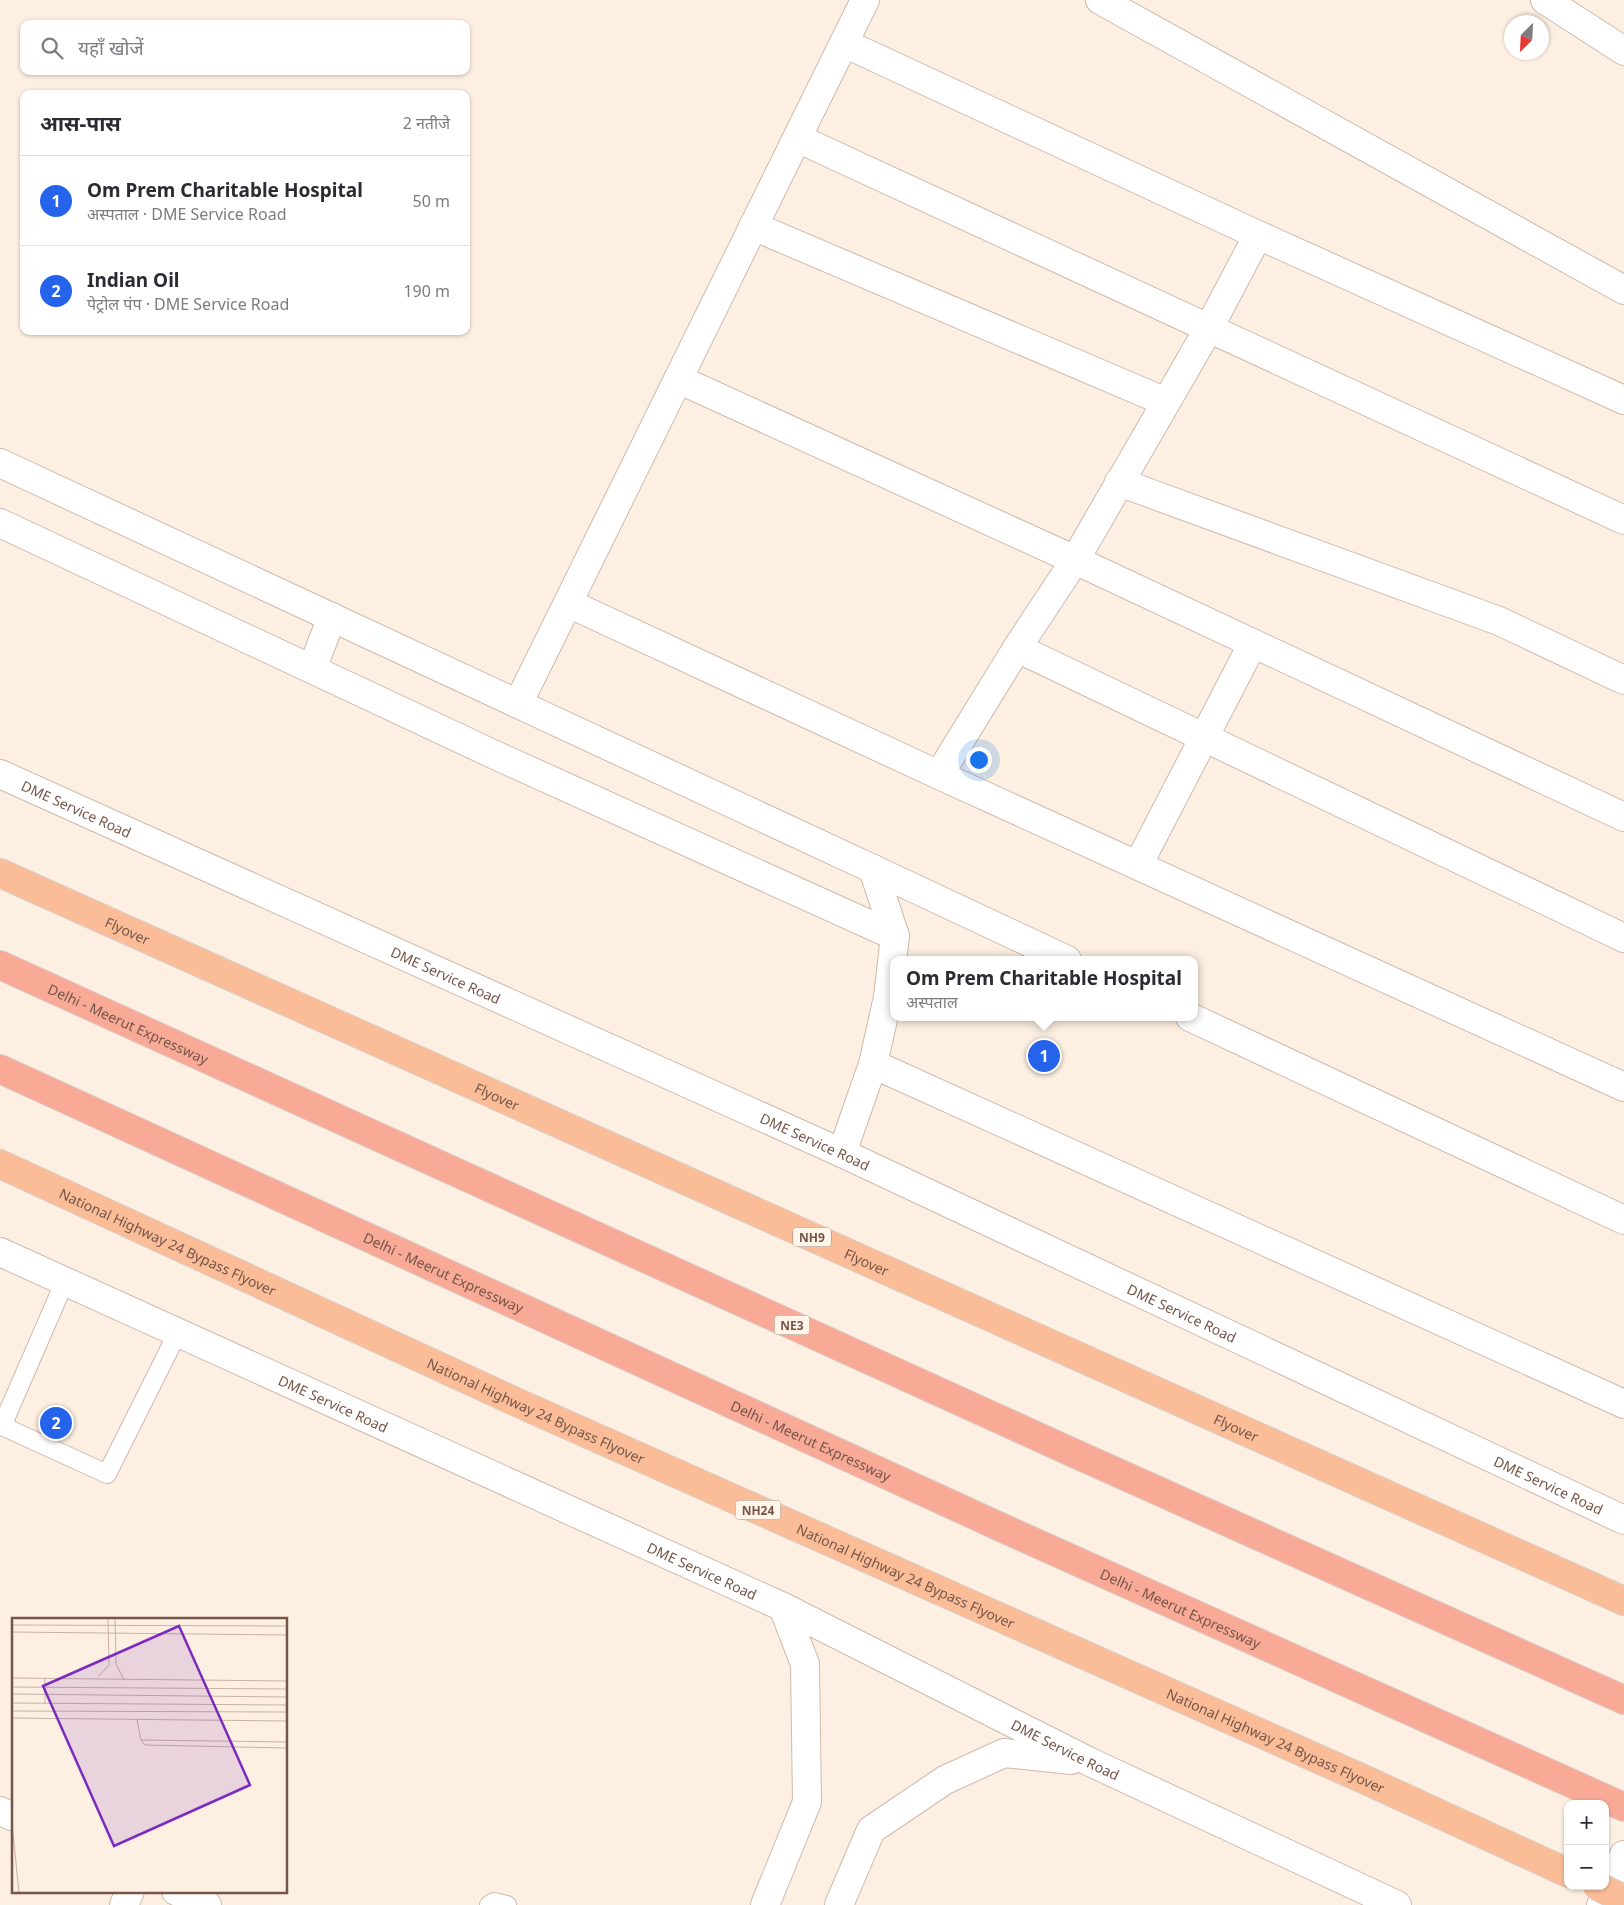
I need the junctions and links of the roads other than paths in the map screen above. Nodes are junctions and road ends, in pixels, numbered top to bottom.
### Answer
1 (865, 0) edge
2 (1100, 0) edge
3 (1544, 0) edge
4 (844, 43) junction
5 (1624, 51) edge
6 (797, 138) junction
7 (753, 226) junction
8 (1258, 234) junction
9 (1624, 290) edge
10 (1209, 328) junction
11 (678, 379) junction
12 (1624, 400) edge
13 (1166, 402) junction
14 (0, 463) edge
15 (1119, 482) junction
16 (1624, 520) edge
17 (0, 523) edge
18 (1075, 560) junction
19 (568, 603) junction
20 (332, 617) junction
21 (1253, 643) junction
22 (1017, 648) junction
23 (312, 668) junction
24 (1624, 680) edge
25 (518, 704) junction
26 (1205, 738) junction
27 (0, 774) edge
28 (939, 776) junction
29 (1624, 817) edge
30 (1138, 865) junction
31 (872, 869) junction
32 (0, 873) edge
33 (895, 936) junction
34 (1624, 938) edge
35 (893, 956) edge
36 (1058, 956) edge
37 (0, 965) edge
38 (890, 980) edge
39 (1198, 1021) edge
40 (873, 1064) junction
41 (0, 1069) edge
42 (1624, 1087) edge
43 (842, 1153) junction
44 (0, 1164) edge
45 (1624, 1220) edge
46 (0, 1252) edge
47 (65, 1281) junction
48 (178, 1332) junction
49 (1624, 1404) edge
50 (1624, 1520) edge
51 (1624, 1600) edge
52 (783, 1607) junction
53 (1624, 1700) edge
54 (1088, 1761) junction
55 (1624, 1807) edge
56 (0, 1811) edge
57 (12, 1816) edge
58 (1624, 1856) edge
59 (1564, 1870) edge
60 (1605, 1890) edge
61 (130, 1892) edge
62 (178, 1892) edge
63 (1624, 1899) edge
64 (124, 1905) edge
65 (206, 1905) edge
66 (489, 1905) edge
67 (507, 1905) edge
68 (765, 1905) edge
69 (839, 1905) edge
70 (1397, 1905) edge
71 (1600, 1905) edge

1 - 4 street
2 - 9 street
3 - 5 street
4 - 6 street
4 - 8 street
6 - 7 street
6 - 10 street
7 - 11 street
7 - 13 street
8 - 10 street
8 - 12 street
10 - 13 street
10 - 16 street
11 - 18 street
11 - 19 street
13 - 15 street
14 - 20 street
15 - 18 street
15 - 24 street
17 - 23 street
18 - 21 street
18 - 22 street
19 - 25 street
19 - 28 street
20 - 23 street
20 - 25 street
21 - 26 street
21 - 29 street
22 - 26 street
22 - 28 street
23 - 33 street
25 - 31 street
26 - 30 street
26 - 34 street
27 - 43 street, DME Service Road
28 - 30 street
30 - 42 street
31 - 33 street
31 - 36 street
32 - 51 highway, Flyover / NH9
33 - 35 street
37 - 53 highway, Delhi - Meerut Expressway / NE3
38 - 40 street
39 - 45 street
40 - 43 street
40 - 49 street
41 - 55 highway, Delhi - Meerut Expressway
43 - 50 street, DME Service Road
44 - 59 highway, National Highway 24 Bypass Flyover / NH24
46 - 47 street, DME Service Road
47 - 48 street, DME Service Road
47 - 48 lane
48 - 52 street, DME Service Road
52 - 54 street, DME Service Road
52 - 68 street
54 - 69 street
54 - 70 street, DME Service Road
56 - 57 street
58 - 71 street
60 - 63 highway, bridge
61 - 64 street
62 - 65 street
66 - 67 lane

